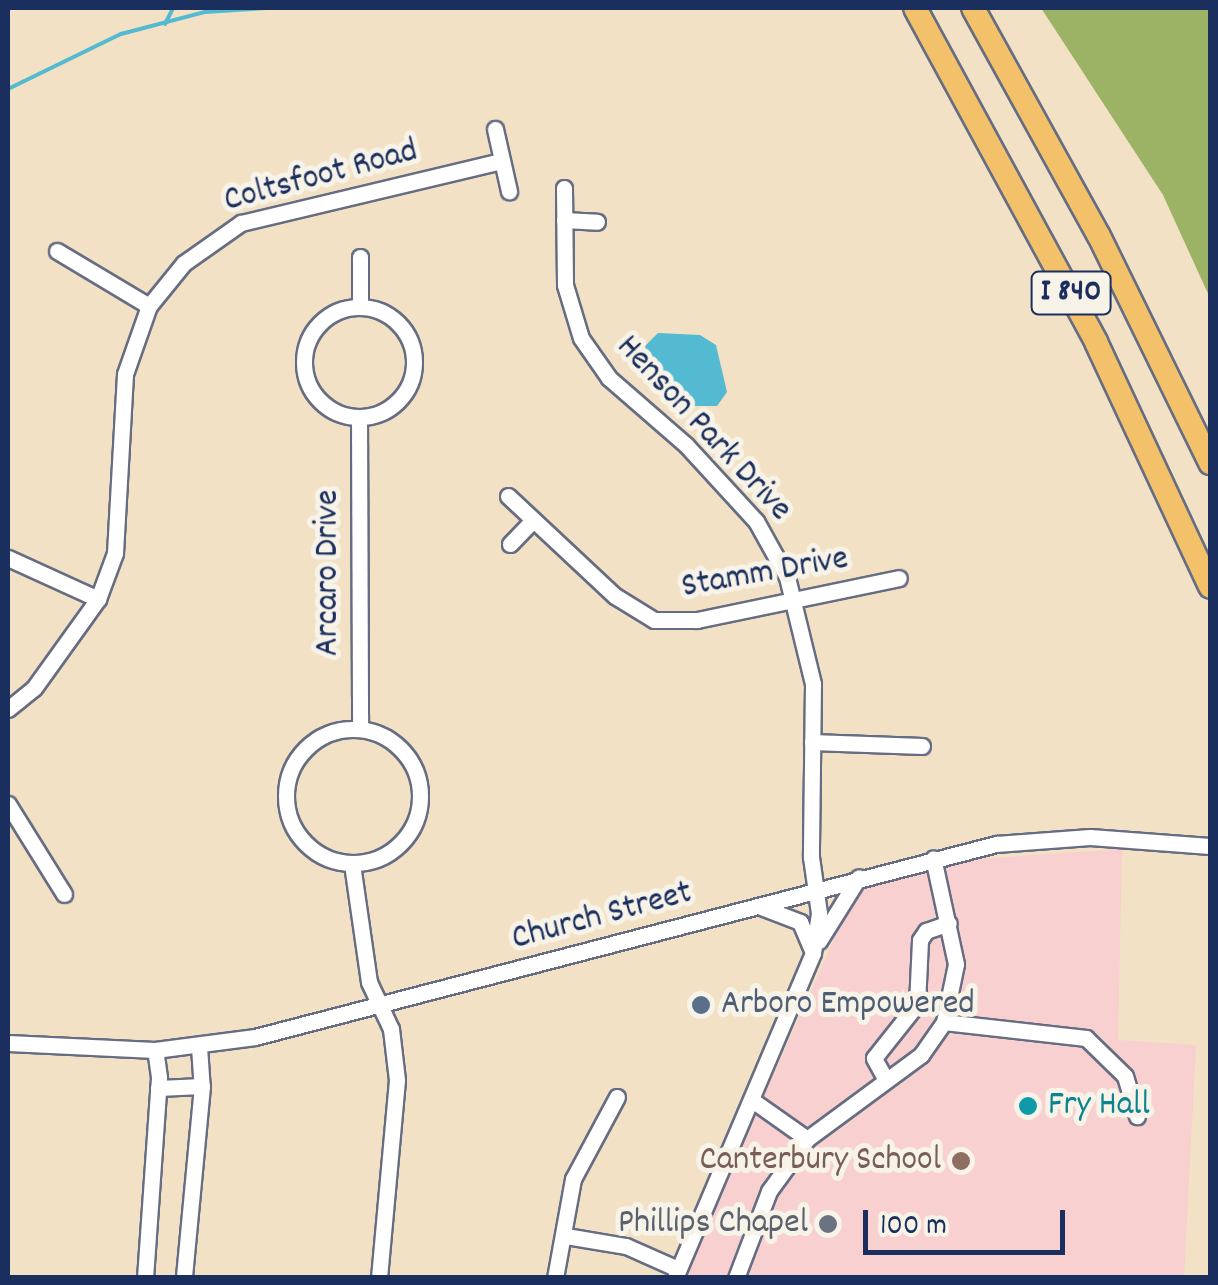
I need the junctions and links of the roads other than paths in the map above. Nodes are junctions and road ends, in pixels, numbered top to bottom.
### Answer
1 (915, 8) edge
2 (973, 8) edge
3 (495, 129) dead end
4 (502, 161) junction
5 (564, 188) dead end
6 (509, 191) dead end
7 (564, 220) junction
8 (597, 222) dead end
9 (57, 251) dead end
10 (360, 257) dead end
11 (149, 306) junction
12 (360, 306) junction
13 (359, 417) junction
14 (1210, 463) edge
15 (507, 502) dead end
16 (533, 520) junction
17 (510, 544) dead end
18 (8, 558) edge
19 (899, 578) dead end
20 (1210, 587) edge
21 (98, 600) junction
22 (796, 602) junction
23 (8, 709) edge
24 (360, 729) junction
25 (812, 742) junction
26 (922, 746) dead end
27 (8, 804) edge
28 (1210, 846) edge
29 (933, 858) junction
30 (352, 864) junction
31 (859, 877) junction
32 (816, 888) junction
33 (64, 894) dead end
34 (760, 906) junction
35 (949, 923) junction
36 (813, 954) junction
37 (380, 1006) junction
38 (944, 1022) junction
39 (8, 1043) edge
40 (199, 1046) junction
41 (155, 1050) junction
42 (886, 1080) junction
43 (202, 1086) junction
44 (158, 1088) junction
45 (617, 1097) dead end
46 (752, 1100) junction
47 (1137, 1116) dead end
48 (807, 1139) junction
49 (566, 1236) junction
50 (676, 1273) edge
51 (379, 1277) edge
52 (145, 1278) edge
53 (184, 1278) edge
54 (555, 1278) edge
55 (736, 1278) edge

1 - 20 highway, I 840
2 - 14 highway, I 840
3 - 4 street
4 - 6 street
4 - 11 street, Coltsfoot Road
5 - 7 street, Henson Park Drive
7 - 8 street
7 - 22 street, Henson Park Drive
9 - 11 street
10 - 12 street
11 - 21 street, Coltsfoot Road
12 - 13 street
12 - 13 street
13 - 24 street, Arcaro Drive
15 - 16 street, Stamm Drive
16 - 17 street
16 - 22 street, Stamm Drive
18 - 21 street
19 - 22 street, Stamm Drive
21 - 23 street, Coltsfoot Road
22 - 25 street, Henson Park Drive
24 - 30 street
24 - 30 street
25 - 26 street
25 - 32 street, Henson Park Drive
27 - 33 street
28 - 29 street, Church Street
29 - 31 street, Church Street
29 - 35 street
30 - 37 street
31 - 32 street, Church Street
31 - 36 street
32 - 34 street, Church Street
32 - 36 street, Henson Park Drive
34 - 36 street
34 - 37 street, Church Street
35 - 38 street
35 - 42 street
36 - 46 street
37 - 40 street, Church Street
37 - 51 street
38 - 42 street
38 - 47 street
39 - 41 street, Church Street
40 - 41 street, Church Street
40 - 43 street
41 - 44 street
42 - 48 street
43 - 44 street
43 - 53 street
44 - 52 street
45 - 49 street
46 - 48 street
46 - 50 street
48 - 55 street
49 - 50 street
49 - 54 street

